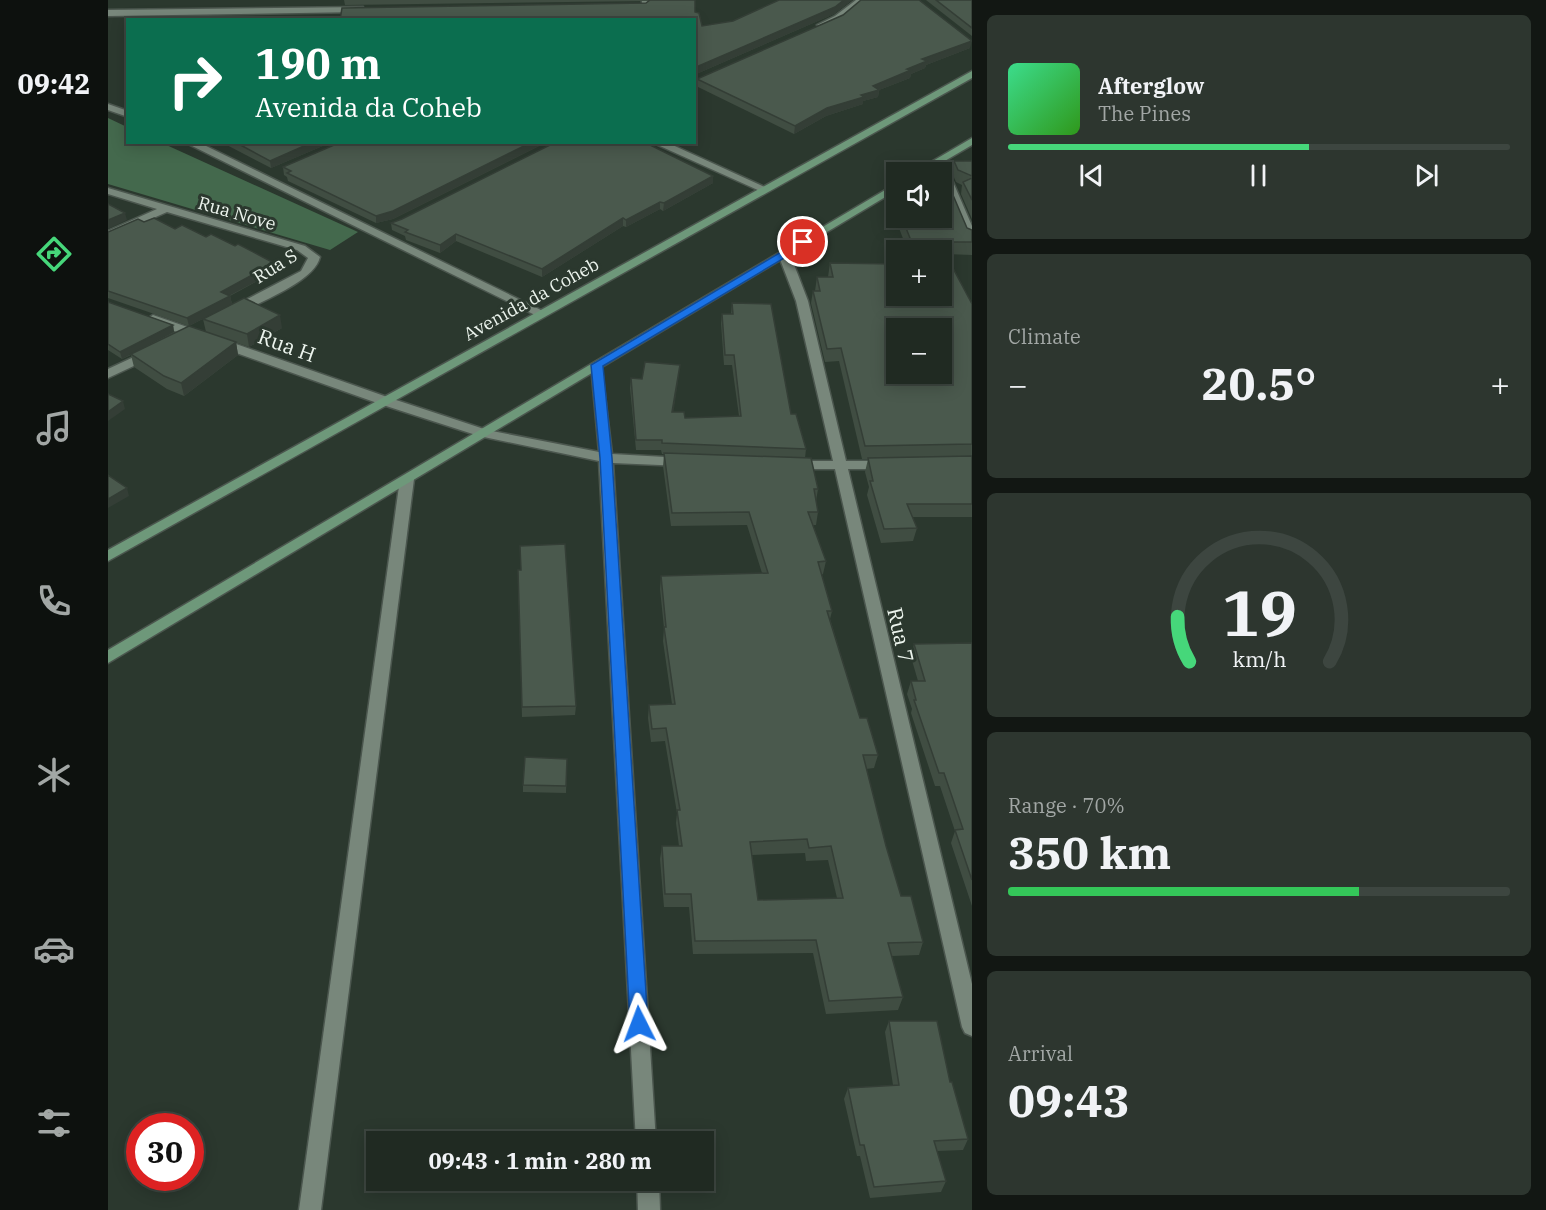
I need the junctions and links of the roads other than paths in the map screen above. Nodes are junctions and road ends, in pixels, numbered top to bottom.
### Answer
1 (228, 0) edge
2 (861, 0) edge
3 (646, 3) edge
4 (634, 5) edge
5 (364, 9) edge
6 (108, 13) edge
7 (221, 15) edge
8 (636, 18) edge
9 (807, 32) edge
10 (972, 74) edge
11 (108, 107) edge
12 (126, 113) edge
13 (972, 141) edge
14 (194, 144) edge
15 (661, 144) edge
16 (939, 161) joint
17 (764, 189) junction
18 (108, 191) edge
19 (886, 193) edge
20 (165, 209) junction
21 (389, 225) edge
22 (372, 230) junction
23 (108, 235) edge
24 (972, 240) edge
25 (301, 248) joint
26 (784, 254) junction
27 (541, 313) junction
28 (140, 314) edge
29 (223, 316) edge
30 (197, 330) junction
31 (597, 365) junction
32 (108, 374) edge
33 (385, 401) junction
34 (484, 433) junction
35 (606, 458) junction
36 (694, 462) edge
37 (772, 464) edge
38 (906, 465) edge
39 (840, 466) junction
40 (407, 479) junction
41 (108, 556) edge
42 (108, 657) edge
43 (972, 1027) edge
44 (645, 1131) edge
45 (649, 1191) edge
46 (310, 1210) edge
47 (650, 1210) edge

1 - 7 street
2 - 9 street
3 - 4 street
3 - 8 street
5 - 7 street
6 - 7 street
10 - 17 main road, Avenida da Coheb
11 - 12 street
13 - 16 main road
14 - 22 street
15 - 17 street
16 - 24 street
17 - 27 main road, Avenida da Coheb
18 - 20 street, Rua Nove
19 - 26 main road
20 - 23 street, Rua Nove
20 - 25 street, Rua Nove
21 - 22 street
22 - 27 street
25 - 29 street, Rua S
26 - 31 main road
26 - 39 street, Rua 7
27 - 33 main road, Avenida da Coheb
28 - 30 street, Rua H
30 - 32 street
30 - 33 street, Rua H
31 - 34 main road
31 - 35 street
33 - 34 street, Rua H
33 - 41 main road, Avenida da Coheb
34 - 35 street, Rua H
34 - 40 main road
35 - 36 street, Rua H
35 - 44 street
37 - 39 street
38 - 39 street
39 - 43 street, Rua 7
40 - 42 main road
40 - 46 street
45 - 47 street

